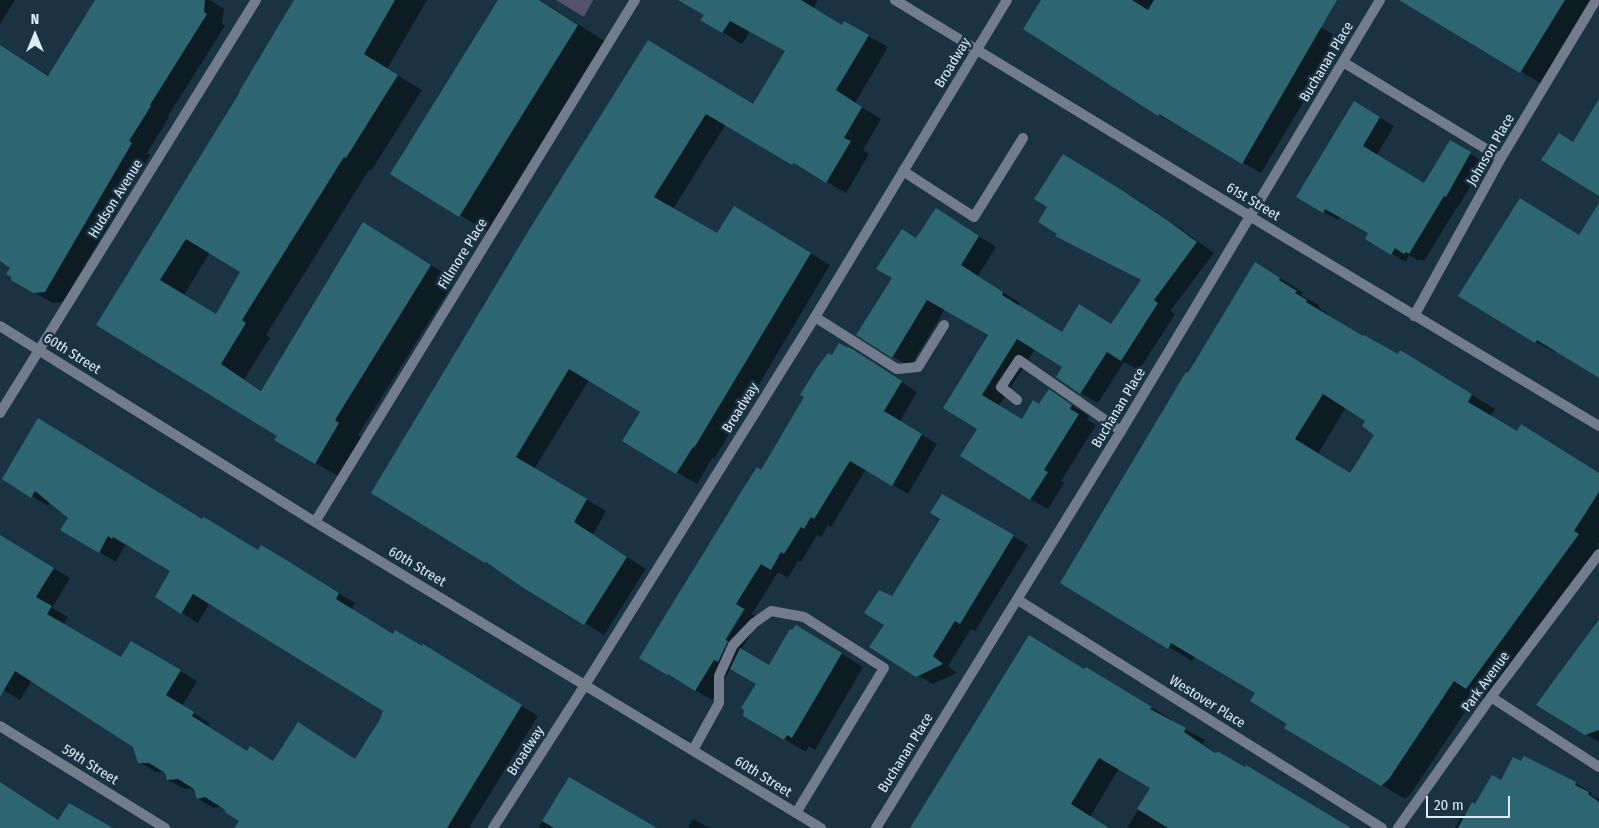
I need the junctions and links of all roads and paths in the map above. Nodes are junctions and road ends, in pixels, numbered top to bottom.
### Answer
1 (256, 0) edge
2 (635, 0) edge
3 (895, 0) edge
4 (1007, 0) edge
5 (1380, 0) edge
6 (1596, 0) edge
7 (977, 50) junction
8 (1343, 62) junction
9 (1023, 138) dead end
10 (1501, 158) junction
11 (903, 171) junction
12 (1251, 217) junction
13 (1414, 316) junction
14 (815, 317) junction
15 (0, 326) edge
16 (944, 326) dead end
17 (40, 350) junction
18 (1018, 400) dead end
19 (0, 414) edge
20 (1599, 426) edge
21 (1121, 431) junction
22 (315, 522) junction
23 (1599, 554) edge
24 (1018, 600) junction
25 (584, 685) junction
26 (1491, 698) junction
27 (0, 726) edge
28 (693, 750) junction
29 (1599, 767) edge
30 (796, 813) junction
31 (165, 828) edge
32 (493, 828) edge
33 (821, 828) edge
34 (876, 828) edge
35 (1382, 828) edge
36 (1398, 828) edge

1 - 17 street, Hudson Avenue
2 - 22 street, Fillmore Place
3 - 7 street, 61st Street
4 - 7 street, Broadway
5 - 8 street, Buchanan Place
6 - 10 street, Johnson Place
7 - 11 street, Broadway
7 - 12 street, 61st Street
8 - 10 street
8 - 12 street, Buchanan Place
9 - 11 street
10 - 13 street, Johnson Place
11 - 14 street, Broadway
12 - 13 street, 61st Street
12 - 21 street, Buchanan Place
13 - 20 street, 61st Street
14 - 16 street
14 - 25 street, Broadway
15 - 17 street, 60th Street
17 - 19 street, Hudson Avenue
17 - 22 street, 60th Street
18 - 21 street
21 - 24 street, Buchanan Place
22 - 25 street, 60th Street
23 - 26 street, Park Avenue
24 - 34 street, Buchanan Place
24 - 35 street, Westover Place
25 - 28 street, 60th Street
25 - 32 street, Broadway
26 - 29 street
26 - 36 street, Park Avenue
27 - 31 street, 59th Street
28 - 30 street, 60th Street
28 - 30 street
30 - 33 street, 60th Street

